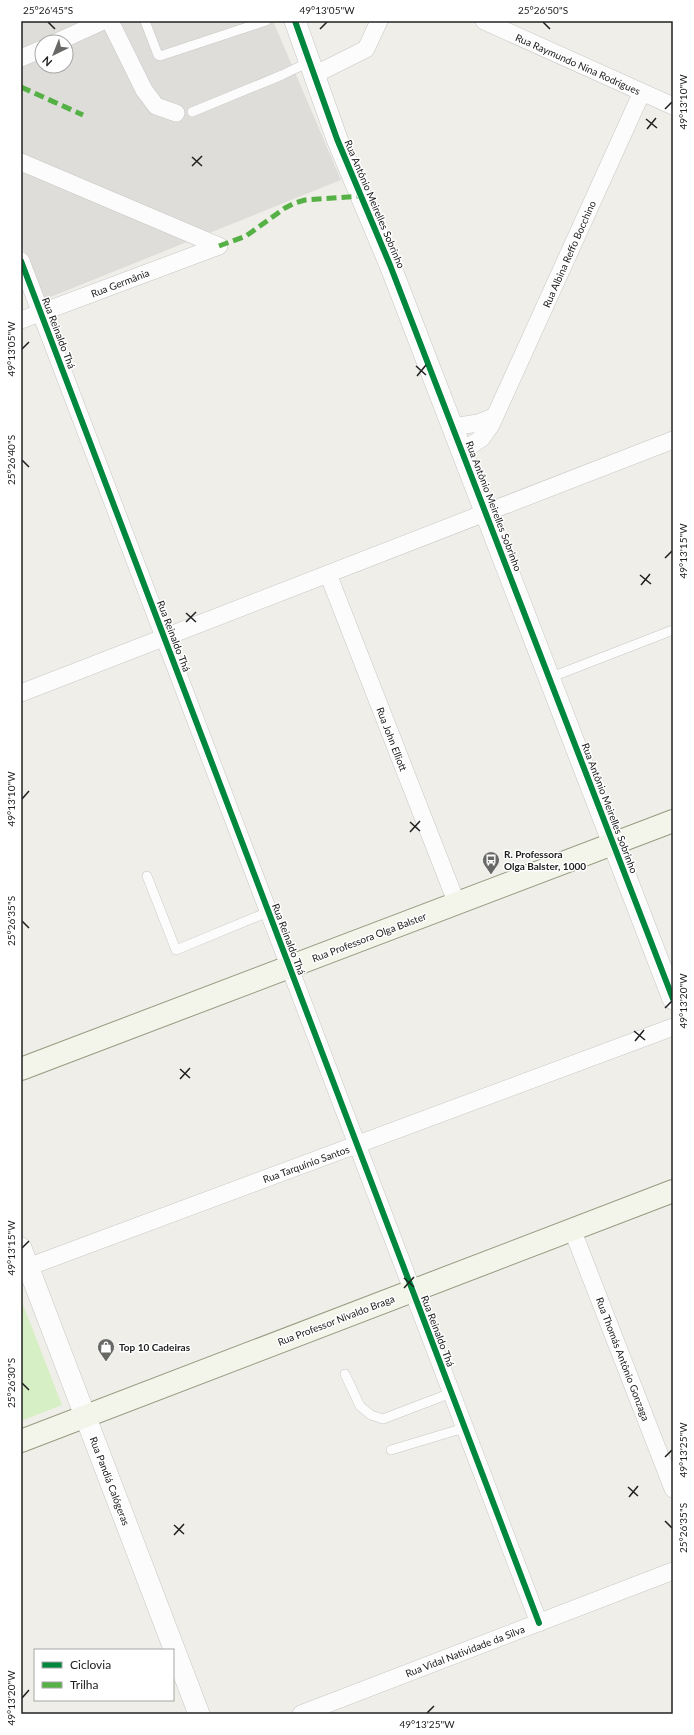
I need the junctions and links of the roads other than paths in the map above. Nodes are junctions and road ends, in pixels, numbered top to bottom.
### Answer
1 (103, 21) edge
2 (110, 21) edge
3 (145, 21) edge
4 (266, 21) edge
5 (295, 21) edge
6 (379, 21) edge
7 (484, 21) edge
8 (74, 34) edge
9 (34, 52) edge
10 (21, 58) edge
11 (312, 69) junction
12 (642, 92) junction
13 (673, 106) edge
14 (184, 112) joint
15 (21, 162) edge
16 (21, 261) edge
17 (41, 313) junction
18 (21, 320) edge
19 (495, 416) junction
20 (453, 427) junction
21 (673, 440) edge
22 (462, 451) junction
23 (486, 513) junction
24 (328, 574) junction
25 (673, 630) edge
26 (164, 638) junction
27 (549, 678) junction
28 (21, 693) edge
29 (673, 821) edge
30 (613, 844) junction
31 (147, 876) dead end
32 (457, 904) junction
33 (268, 912) junction
34 (289, 967) junction
35 (673, 998) edge
36 (673, 1027) edge
37 (21, 1069) edge
38 (357, 1145) junction
39 (673, 1191) edge
40 (572, 1229) junction
41 (25, 1257) edge
42 (412, 1291) junction
43 (345, 1374) dead end
44 (451, 1393) junction
45 (85, 1416) junction
46 (464, 1428) junction
47 (21, 1441) edge
48 (391, 1450) dead end
49 (673, 1489) edge
50 (673, 1571) edge
51 (539, 1623) junction
52 (199, 1714) edge
53 (301, 1714) edge

1 - 8 street
2 - 14 street
3 - 4 lane
5 - 11 street, Rua Antônio Meirelles Sobrinho
6 - 11 street
7 - 12 street, Rua Raymundo Nina Rodrigues
9 - 10 street
11 - 14 lane
11 - 20 street, Rua Antônio Meirelles Sobrinho
12 - 13 street, Rua Raymundo Nina Rodrigues
12 - 19 street, Rua Albina Reffo Bocchino
15 - 17 street, Rua Germânia
16 - 17 street, Rua Reinaldo Thá
17 - 18 street, Rua Germânia
17 - 26 street, Rua Reinaldo Thá
19 - 20 street
19 - 22 street, Rua Albina Reffo Bocchino
20 - 22 street, Rua Antônio Meirelles Sobrinho
21 - 23 street
22 - 23 street, Rua Antônio Meirelles Sobrinho
23 - 24 street
23 - 27 street, Rua Antônio Meirelles Sobrinho
24 - 26 street
24 - 32 street, Rua John Elliott
25 - 27 lane
26 - 28 street
26 - 33 street, Rua Reinaldo Thá
27 - 30 street, Rua Antônio Meirelles Sobrinho
29 - 30 main road, Rua Professora Olga Balster
30 - 32 main road, Rua Professora Olga Balster
30 - 35 street, Rua Antônio Meirelles Sobrinho
31 - 33 lane
32 - 34 main road, Rua Professora Olga Balster
33 - 34 street, Rua Reinaldo Thá
34 - 37 main road, Rua Professora Olga Balster
34 - 38 street, Rua Reinaldo Thá
36 - 38 street, Rua Tarquínio Santos
38 - 41 street, Rua Tarquínio Santos
38 - 42 street, Rua Reinaldo Thá
39 - 40 main road, Rua Professor Nivaldo Braga
40 - 42 main road, Rua Professor Nivaldo Braga
40 - 49 street, Rua Thomás Antônio Gonzaga
41 - 45 street, Rua Pandiá Calógeras
42 - 44 street, Rua Reinaldo Thá
42 - 45 main road, Rua Professor Nivaldo Braga
43 - 44 lane
44 - 46 street, Rua Reinaldo Thá
45 - 47 main road, Rua Professor Nivaldo Braga
45 - 52 street, Rua Pandiá Calógeras
46 - 48 lane
46 - 51 street, Rua Reinaldo Thá
50 - 51 street, Rua Vidal Natividade da Silva
51 - 53 street, Rua Vidal Natividade da Silva

